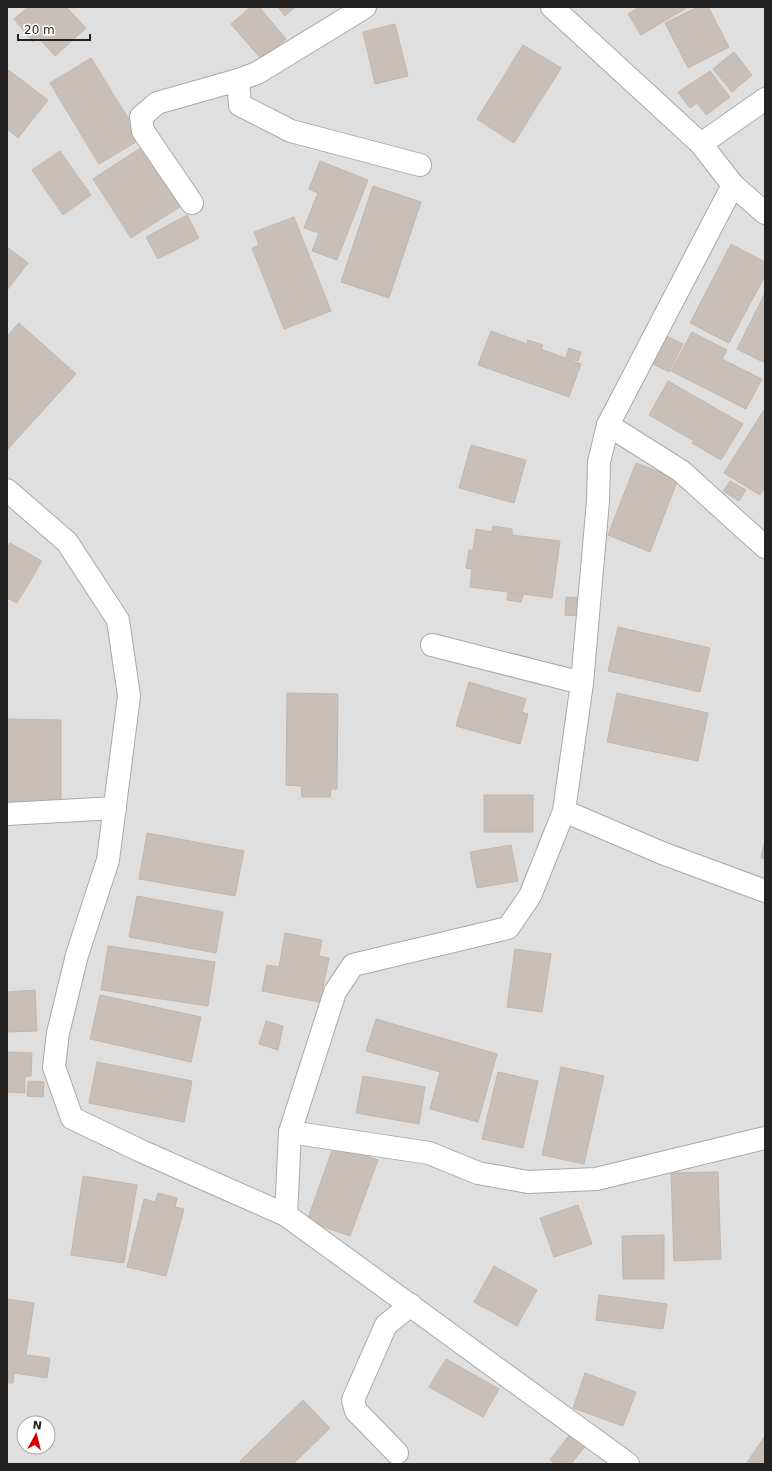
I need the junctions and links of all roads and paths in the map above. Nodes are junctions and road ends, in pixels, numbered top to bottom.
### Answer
1 (365, 7) edge
2 (552, 7) edge
3 (238, 80) junction
4 (765, 99) edge
5 (701, 144) junction
6 (420, 165) dead end
7 (733, 185) junction
8 (192, 203) dead end
9 (765, 213) edge
10 (608, 425) junction
11 (7, 490) edge
12 (765, 547) edge
13 (432, 645) dead end
14 (582, 683) junction
15 (115, 808) junction
16 (564, 811) junction
17 (7, 814) edge
18 (765, 891) edge
19 (290, 1132) junction
20 (765, 1138) edge
21 (286, 1215) junction
22 (411, 1305) junction
23 (397, 1453) dead end
24 (628, 1464) edge

1 - 3 street
2 - 5 street
3 - 6 street
3 - 8 street
4 - 5 street
5 - 7 street
7 - 9 street
7 - 10 street
10 - 12 street
10 - 14 street
11 - 15 street
13 - 14 street
14 - 16 street
15 - 17 street
15 - 21 street
16 - 18 street
16 - 19 street
19 - 20 street
19 - 21 street
21 - 22 street
22 - 23 street
22 - 24 street

